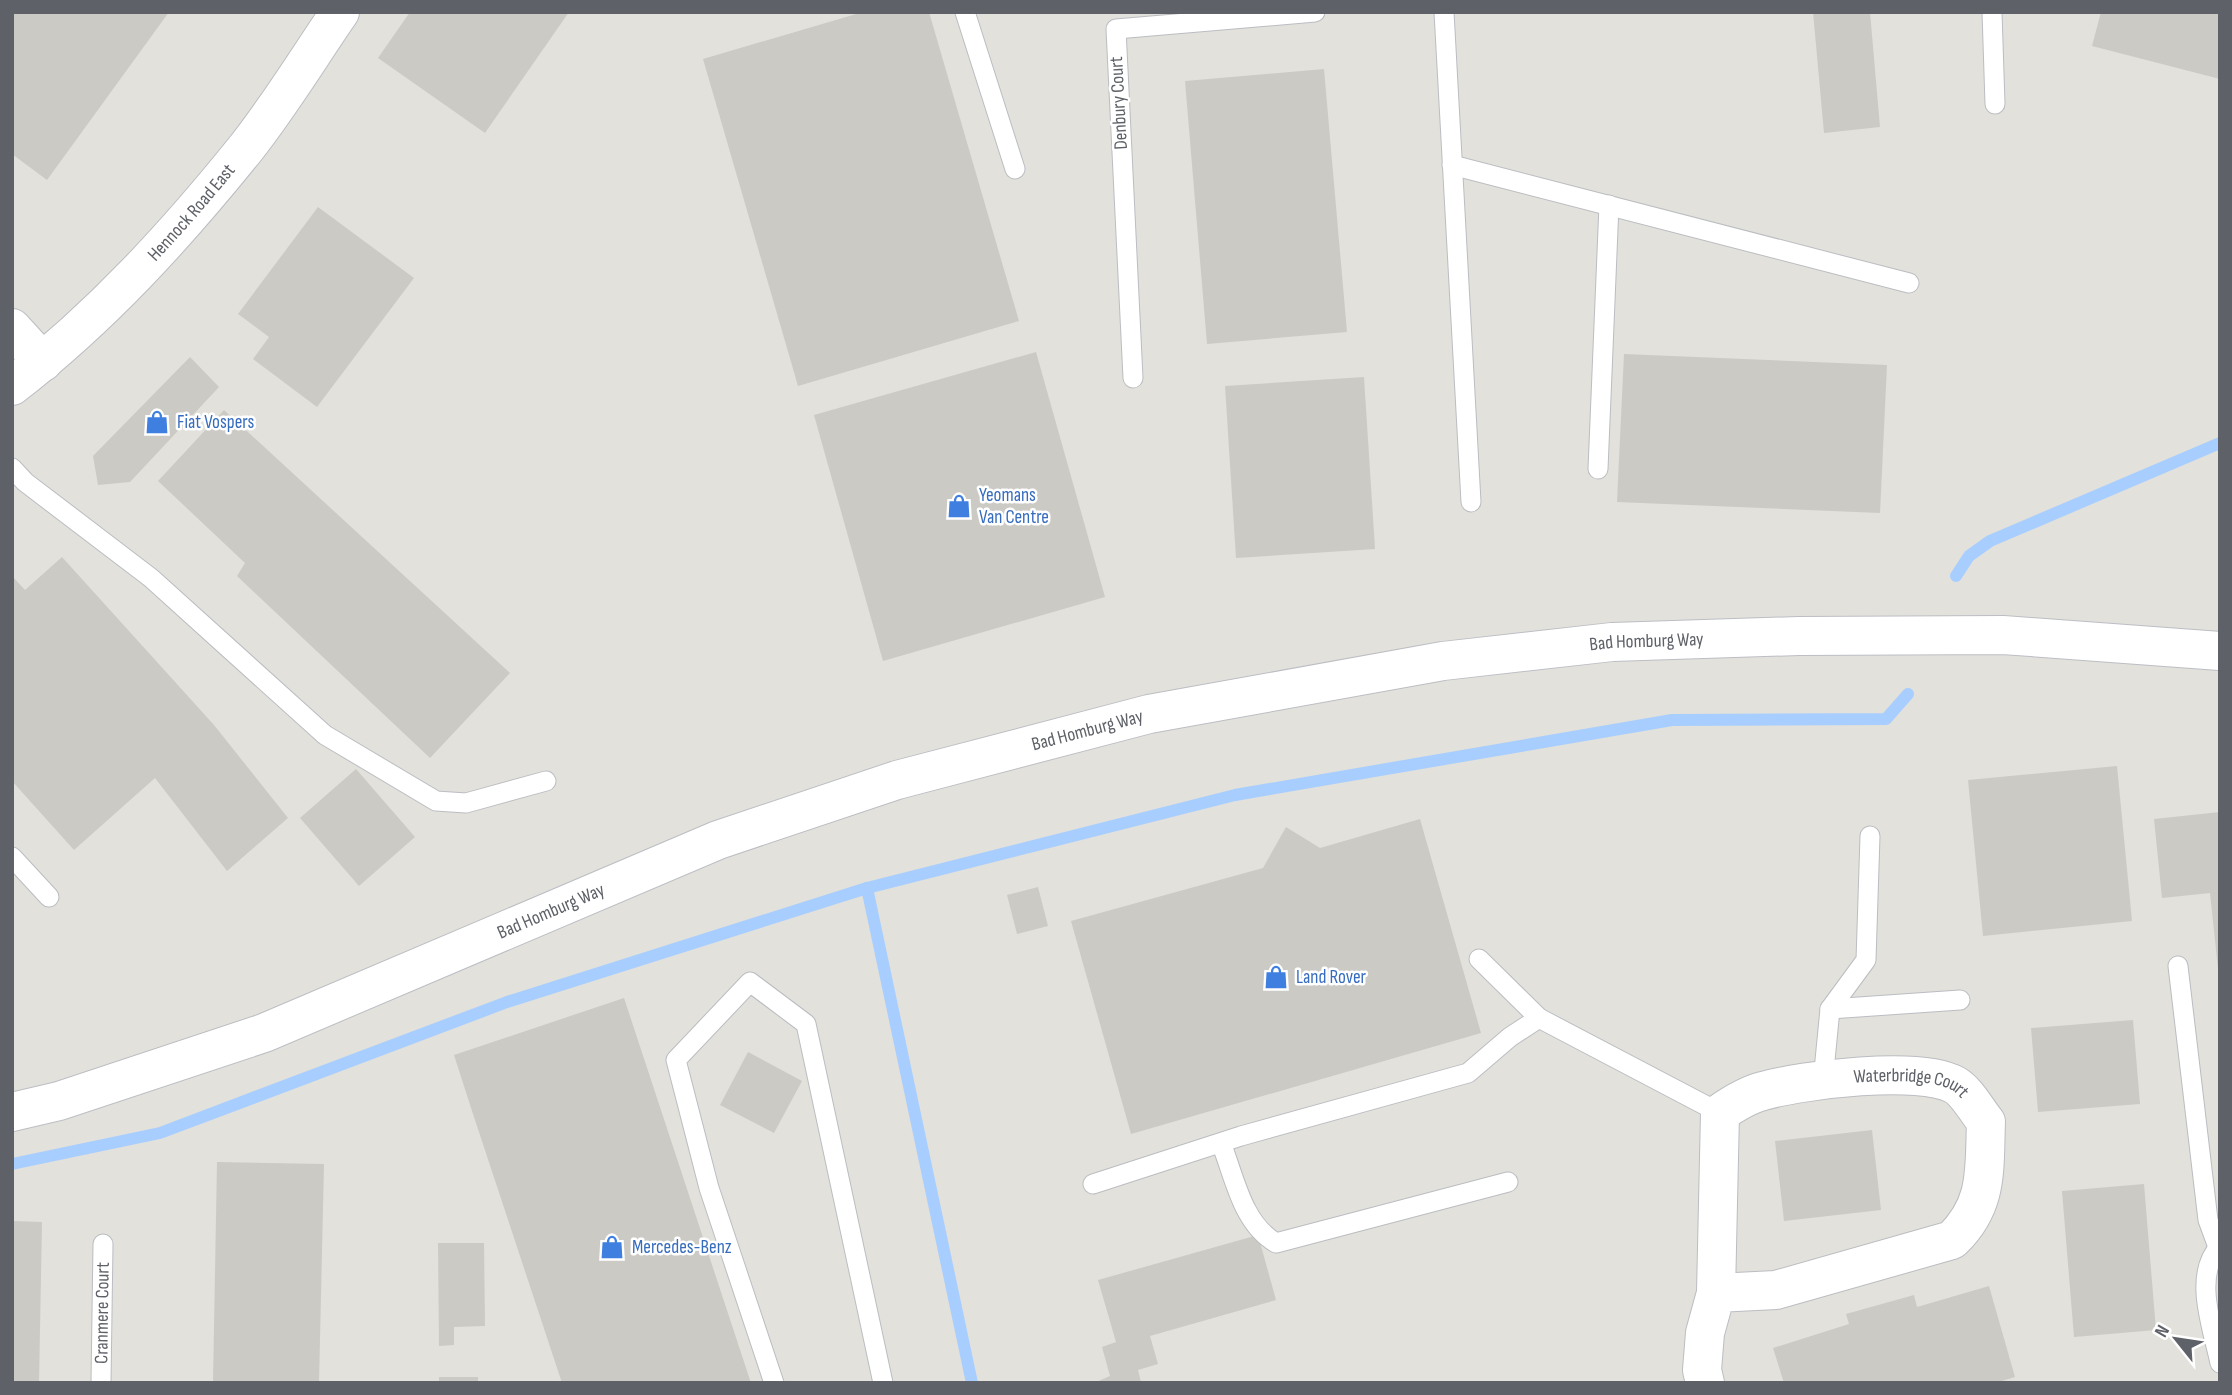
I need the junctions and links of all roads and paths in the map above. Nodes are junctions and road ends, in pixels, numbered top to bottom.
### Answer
1 (340, 12) edge
2 (965, 12) edge
3 (1315, 12) edge
4 (1444, 12) edge
5 (1992, 12) edge
6 (1995, 104) dead end
7 (1452, 165) junction
8 (1015, 169) dead end
9 (1609, 205) junction
10 (1909, 283) dead end
11 (12, 328) edge
12 (43, 362) junction
13 (1133, 378) dead end
14 (12, 386) edge
15 (12, 468) edge
16 (1598, 468) dead end
17 (1471, 502) dead end
18 (2220, 651) edge
19 (546, 781) dead end
20 (1870, 836) dead end
21 (12, 857) edge
22 (49, 897) dead end
23 (1479, 959) dead end
24 (2178, 966) dead end
25 (1960, 1000) dead end
26 (1830, 1009) junction
27 (1539, 1018) junction
28 (1823, 1081) junction
29 (12, 1112) edge
30 (1720, 1113) junction
31 (1221, 1143) junction
32 (1508, 1182) dead end
33 (1093, 1184) dead end
34 (103, 1244) dead end
35 (2219, 1246) edge
36 (1716, 1293) junction
37 (2220, 1363) edge
38 (101, 1383) edge
39 (774, 1383) edge
40 (883, 1383) edge
41 (1705, 1383) edge

1 - 12 main road, Hennock Road East
2 - 8 lane
3 - 13 lane, Denbury Court
4 - 7 lane
5 - 6 lane
7 - 9 lane
7 - 17 lane
9 - 10 lane
9 - 16 lane
11 - 12 main road
12 - 14 main road, Hennock Road East
15 - 19 lane
18 - 29 main road, Bad Homburg Way
20 - 26 lane
21 - 22 lane
23 - 27 lane
24 - 35 lane
25 - 26 lane
26 - 28 lane
27 - 30 lane
27 - 31 lane
28 - 30 main road, Waterbridge Court
28 - 36 main road, Waterbridge Court
30 - 36 main road
31 - 32 lane
31 - 33 lane
34 - 38 lane, Cranmere Court
35 - 37 lane
36 - 41 main road
39 - 40 lane

